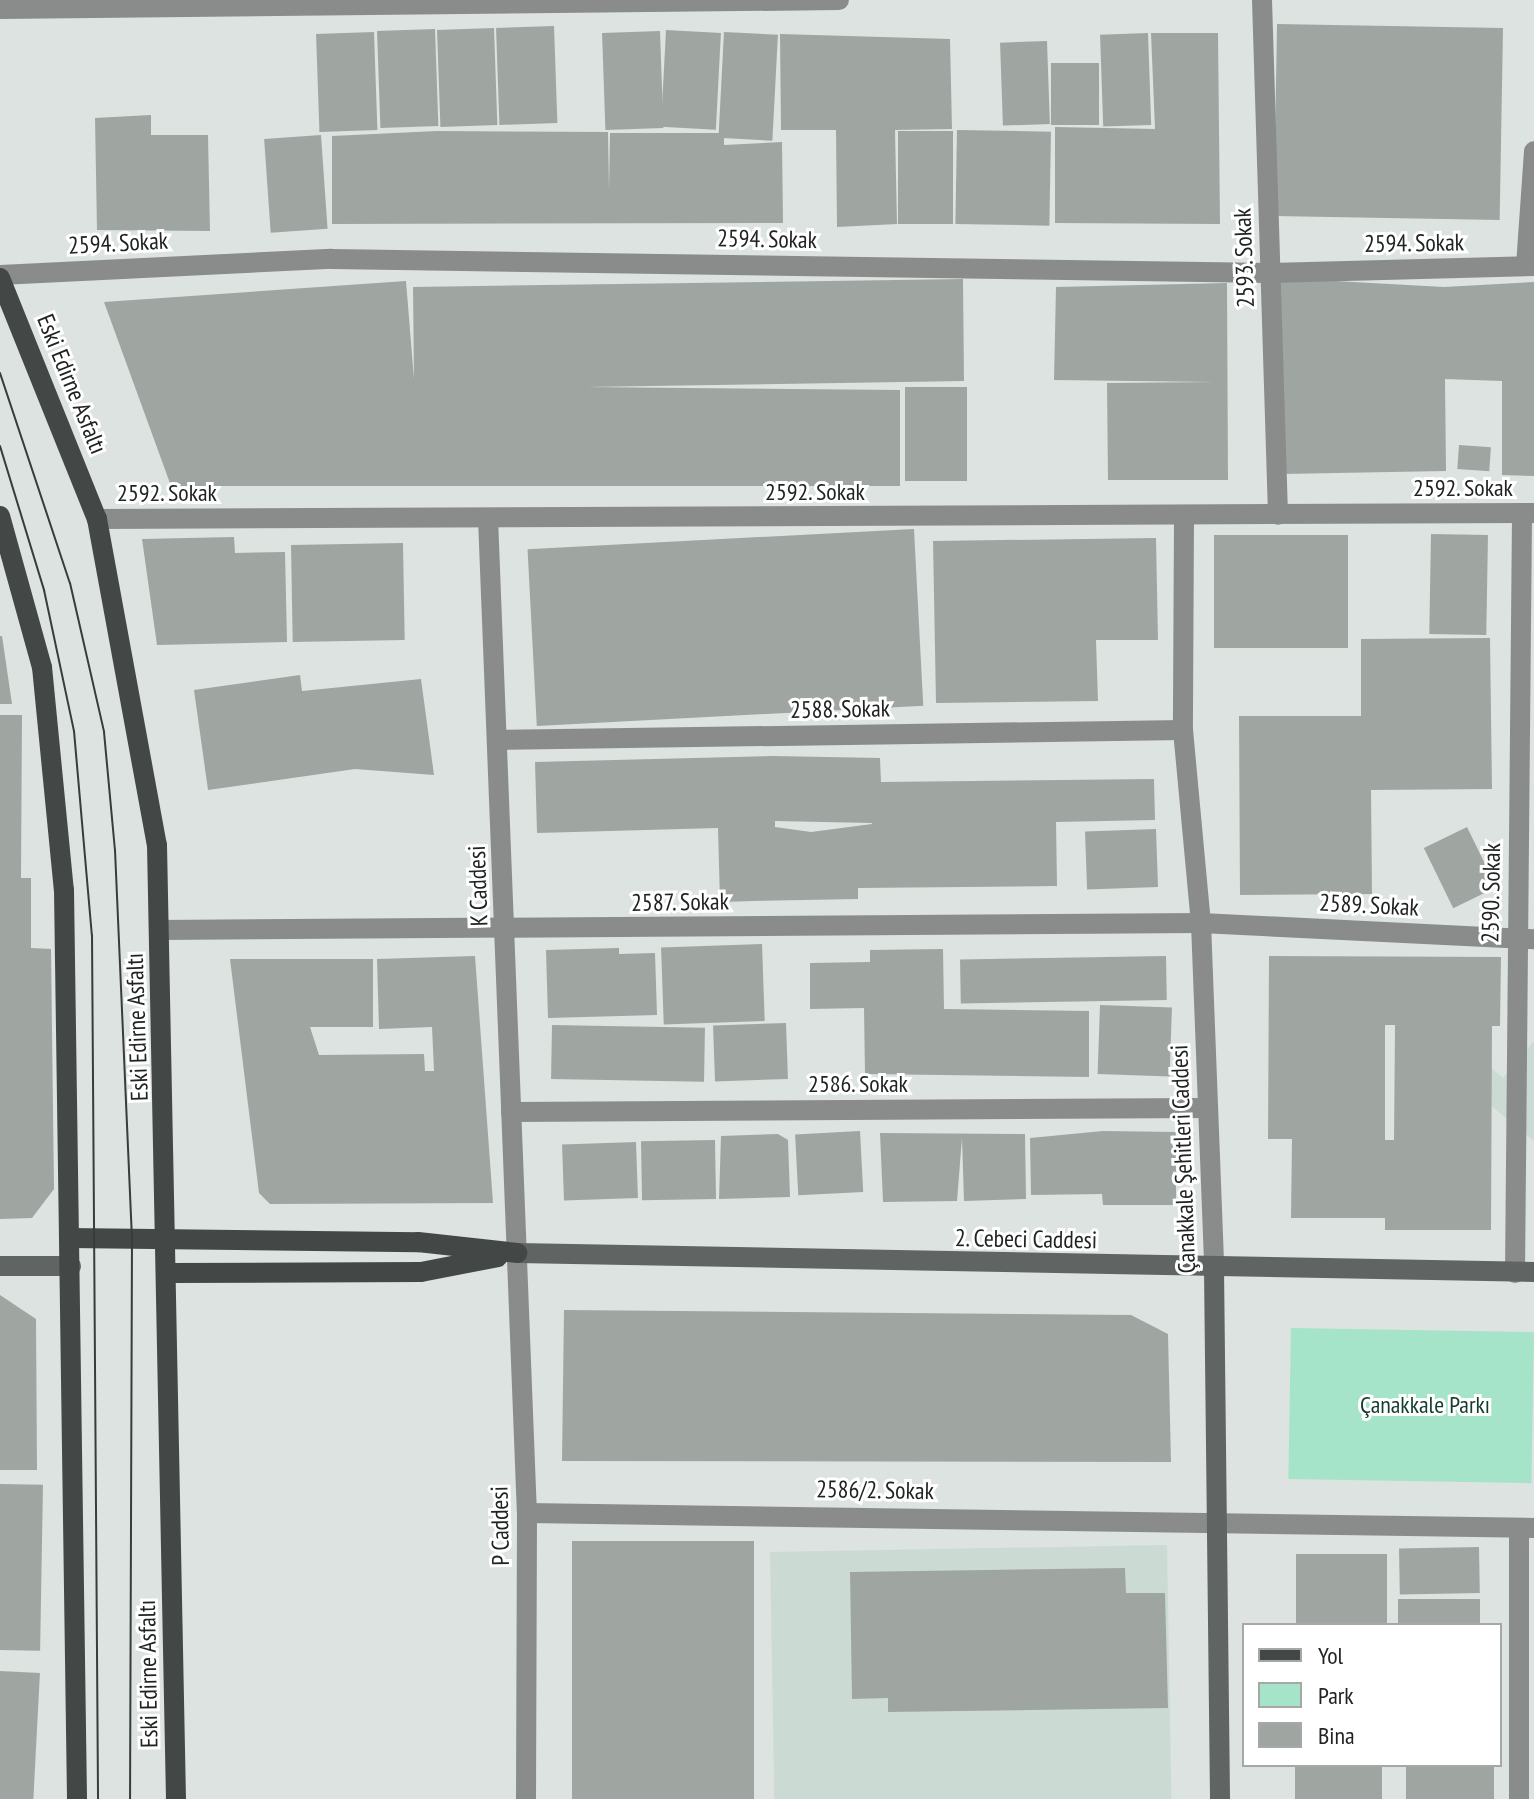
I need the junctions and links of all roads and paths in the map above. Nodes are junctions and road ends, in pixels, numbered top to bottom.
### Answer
1 (839, 0) edge
2 (1262, 0) edge
3 (195, 5) edge
4 (0, 9) edge
5 (1534, 151) edge
6 (1530, 266) edge
7 (1270, 273) junction
8 (0, 277) edge
9 (1528, 513) edge
10 (1278, 515) junction
11 (0, 516) edge
12 (488, 518) junction
13 (1184, 518) junction
14 (97, 519) junction
15 (9, 566) edge
16 (1183, 730) junction
17 (498, 740) junction
18 (1201, 923) junction
19 (160, 930) junction
20 (506, 930) junction
21 (1525, 939) edge
22 (1206, 1108) junction
23 (511, 1112) junction
24 (70, 1238) junction
25 (170, 1239) junction
26 (517, 1253) junction
27 (0, 1266) edge
28 (71, 1266) junction
29 (1214, 1269) junction
30 (170, 1273) junction
31 (1524, 1273) edge
32 (527, 1513) junction
33 (1222, 1520) junction
34 (1526, 1528) edge
35 (77, 1799) edge
36 (176, 1799) edge
37 (526, 1799) edge
38 (1220, 1799) edge
39 (1519, 1799) edge

1 - 3 street
2 - 7 street, 2593. Sokak
3 - 4 street
5 - 6 street
6 - 7 street, 2594. Sokak
7 - 8 street, 2594. Sokak
7 - 10 street, 2593. Sokak
8 - 14 main road, Eski Edirne Asfaltı
9 - 10 street, 2592. Sokak
9 - 21 street, 2590. Sokak
10 - 13 street, 2592. Sokak
11 - 15 main road
12 - 13 street, 2592. Sokak
12 - 14 street, 2592. Sokak
12 - 17 street, K Caddesi
13 - 16 street, Çanakkale Şehitleri Caddesi
14 - 19 main road, Eski Edirne Asfaltı
15 - 24 main road
16 - 17 street, 2588. Sokak
16 - 18 street, Çanakkale Şehitleri Caddesi
17 - 20 street, K Caddesi
18 - 20 street, 2587. Sokak
18 - 21 street, 2589. Sokak
18 - 22 street, Çanakkale Şehitleri Caddesi
19 - 20 street, 2587. Sokak
19 - 25 main road, Eski Edirne Asfaltı
20 - 23 street, K Caddesi
21 - 31 street, 2590. Sokak
22 - 23 street, 2586. Sokak
22 - 29 street, Çanakkale Şehitleri Caddesi
23 - 26 street, K Caddesi
24 - 25 main road
24 - 28 main road
25 - 26 main road
25 - 30 main road, Eski Edirne Asfaltı
26 - 29 main road, 2. Cebeci Caddesi
26 - 30 main road
26 - 32 street, P Caddesi
27 - 28 main road
28 - 35 main road
29 - 31 main road, 2. Cebeci Caddesi
29 - 33 main road, Çanakkale Şehitleri Caddesi
30 - 36 main road, Eski Edirne Asfaltı
32 - 33 street, 2586/2. Sokak
32 - 37 street, P Caddesi
33 - 34 street, 2586/2. Sokak
33 - 38 main road, Çanakkale Şehitleri Caddesi
34 - 39 street

